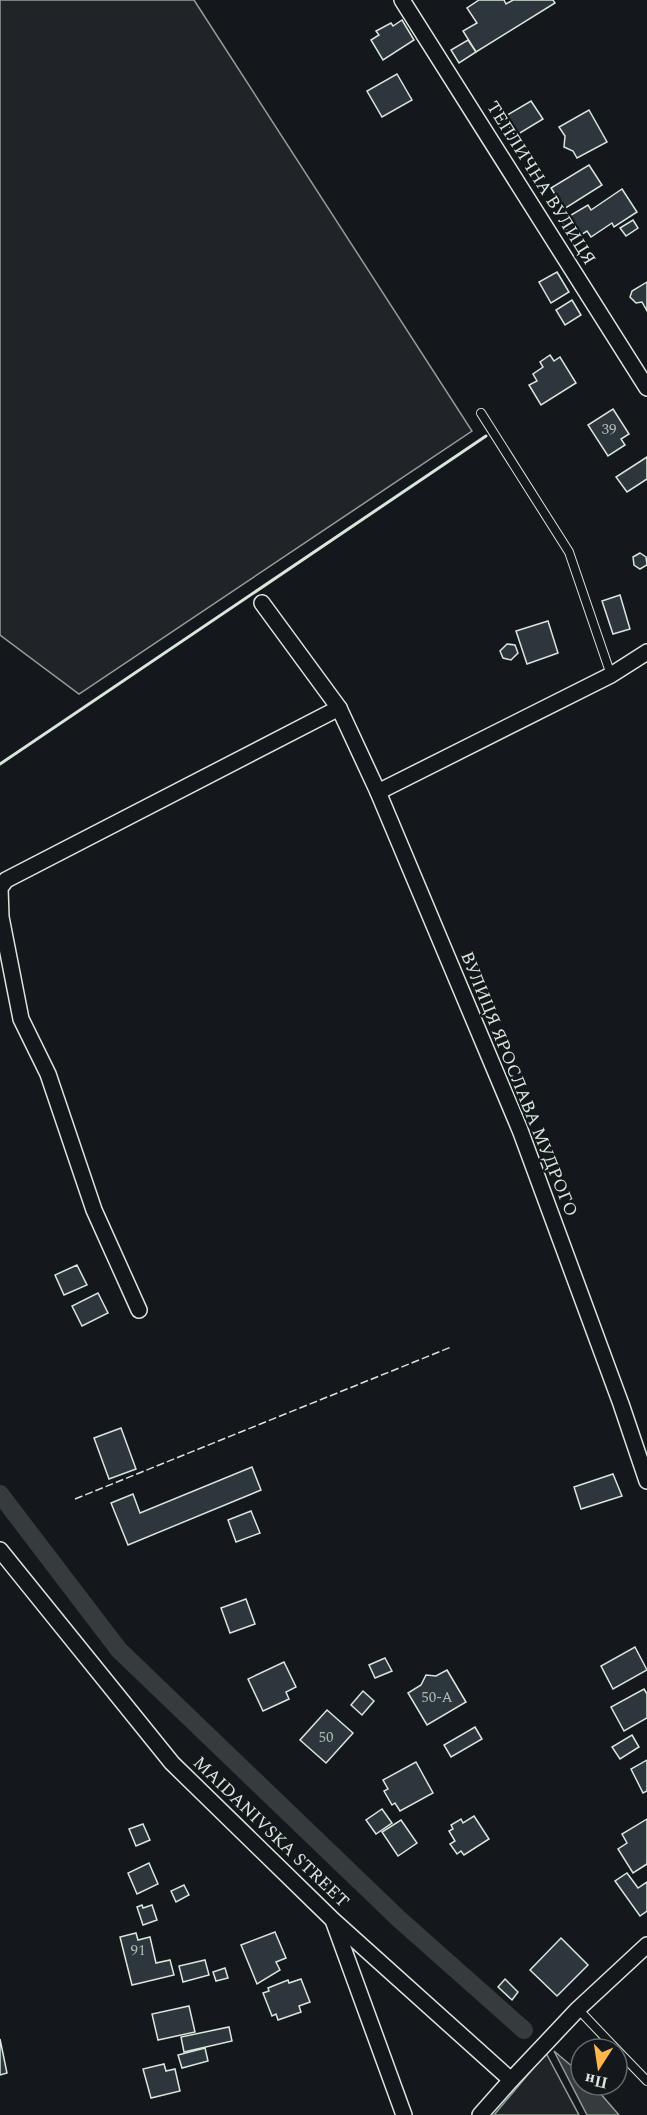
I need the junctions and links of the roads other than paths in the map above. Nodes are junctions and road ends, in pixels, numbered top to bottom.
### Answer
1 (402, 0) edge
2 (647, 388) edge
3 (481, 413) dead end
4 (262, 603) dead end
5 (647, 652) edge
6 (612, 675) junction
7 (339, 708) junction
8 (378, 792) junction
9 (139, 1310) dead end
10 (647, 1481) edge
11 (0, 1550) edge
12 (333, 1920) junction
13 (647, 1945) edge
14 (578, 2009) junction
15 (605, 2037) edge
16 (629, 2062) edge
17 (511, 2080) junction
18 (647, 2081) edge
19 (404, 2115) edge
20 (480, 2115) edge

1 - 2 street, ТЕПЛИЧНА ВУЛИЦЯ
3 - 6 lane
4 - 7 street, ВУЛИЦЯ ЯРОСЛАВА МУДРОГО
5 - 6 street
6 - 8 street
7 - 8 street, ВУЛИЦЯ ЯРОСЛАВА МУДРОГО
7 - 9 street
8 - 10 street, ВУЛИЦЯ ЯРОСЛАВА МУДРОГО
11 - 12 street, MAIDANIVSKA STREET
12 - 17 street, MAIDANIVSKA STREET
12 - 19 street
13 - 14 street
14 - 15 lane
14 - 17 street
16 - 18 lane
17 - 20 street

